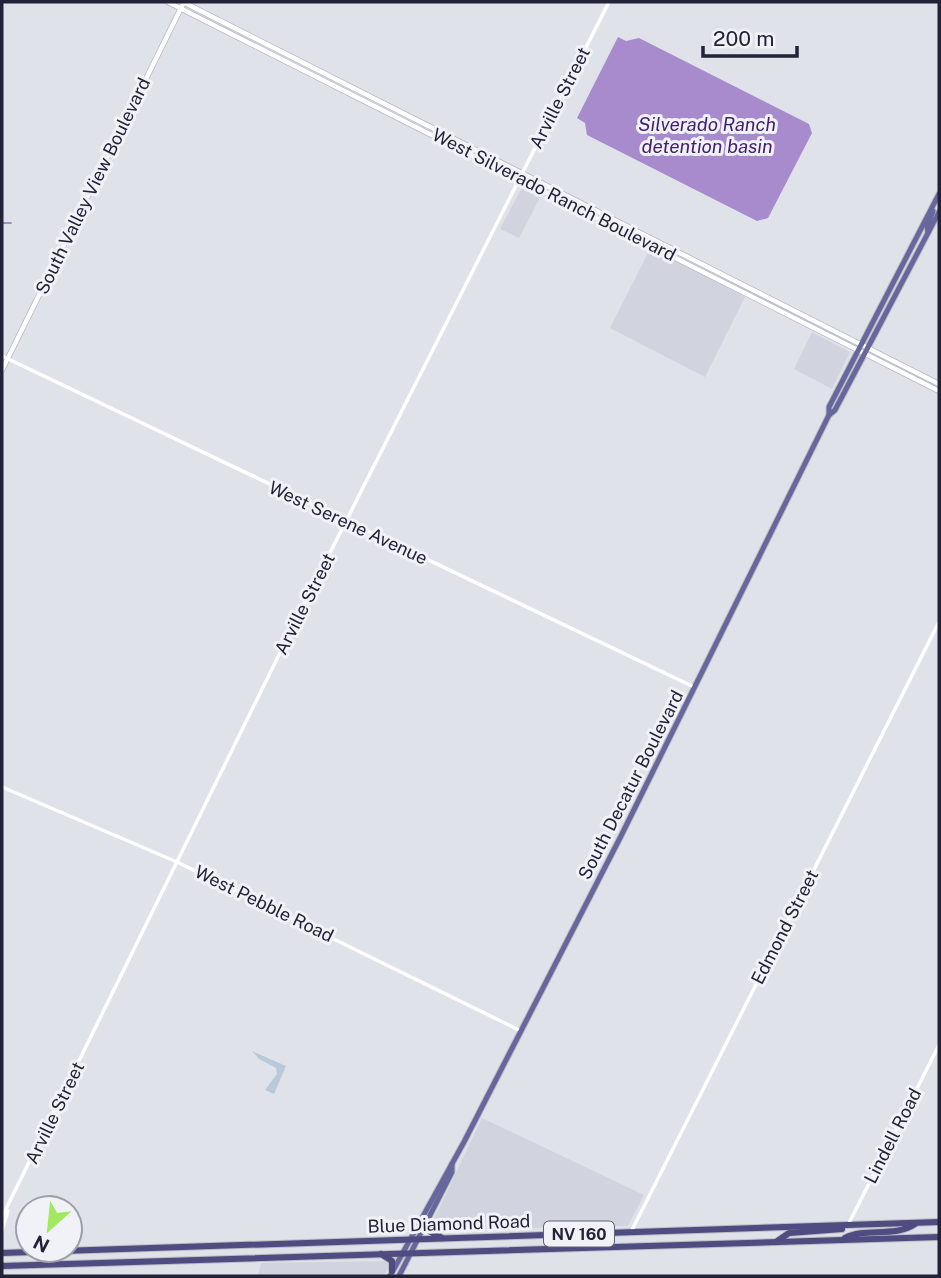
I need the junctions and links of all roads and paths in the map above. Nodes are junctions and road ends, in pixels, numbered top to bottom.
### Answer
1 (169, 2) edge
2 (184, 2) edge
3 (609, 2) edge
4 (181, 8) junction
5 (351, 89) junction
6 (390, 112) junction
7 (402, 112) junction
8 (522, 175) junction
9 (939, 194) edge
10 (935, 201) junction
11 (939, 212) edge
12 (928, 232) junction
13 (857, 347) junction
14 (865, 351) junction
15 (5, 357) edge
16 (2, 370) edge
17 (939, 384) edge
18 (939, 391) edge
19 (829, 415) junction
20 (347, 522) junction
21 (939, 622) edge
22 (695, 688) junction
23 (2, 787) edge
24 (177, 862) junction
25 (521, 1031) junction
26 (939, 1045) edge
27 (452, 1164) junction
28 (8, 1211) junction
29 (2, 1217) edge
30 (939, 1222) edge
31 (916, 1223) junction
32 (427, 1224) junction
33 (848, 1227) junction
34 (2, 1230) edge
35 (631, 1232) junction
36 (939, 1237) edge
37 (443, 1238) junction
38 (419, 1239) junction
39 (409, 1240) junction
40 (840, 1240) junction
41 (776, 1242) junction
42 (412, 1252) junction
43 (2, 1253) edge
44 (379, 1253) junction
45 (402, 1253) junction
46 (2, 1266) edge
47 (391, 1274) edge
48 (399, 1276) edge

1 - 4 main road, West Silverado Ranch Boulevard
2 - 4 main road, South Valley View Boulevard
2 - 5 main road, West Silverado Ranch Boulevard
3 - 8 street, Arville Street
4 - 5 main road, West Silverado Ranch Boulevard
4 - 15 main road, South Valley View Boulevard
5 - 6 main road, West Silverado Ranch Boulevard
5 - 7 main road, West Silverado Ranch Boulevard
6 - 7 main road
6 - 8 main road, West Silverado Ranch Boulevard
7 - 8 main road, West Silverado Ranch Boulevard
8 - 13 main road, West Silverado Ranch Boulevard
8 - 20 street, Arville Street
9 - 10 main road, South Decatur Boulevard
10 - 12 main road
10 - 13 main road, South Decatur Boulevard
11 - 12 main road, South Decatur Boulevard
12 - 14 main road, South Decatur Boulevard
13 - 14 main road, West Silverado Ranch Boulevard
13 - 19 main road, South Decatur Boulevard
14 - 17 main road, West Silverado Ranch Boulevard
14 - 18 main road, West Silverado Ranch Boulevard
14 - 19 main road, South Decatur Boulevard
15 - 16 main road, South Valley View Boulevard
15 - 20 street, West Serene Avenue
19 - 22 main road, South Decatur Boulevard
20 - 22 street, West Serene Avenue
20 - 24 street, Arville Street
21 - 35 street, Edmond Street
22 - 25 main road, South Decatur Boulevard
23 - 24 street, West Pebble Road
24 - 25 street, West Pebble Road
24 - 28 street, Arville Street
25 - 27 main road, South Decatur Boulevard
26 - 33 street, Lindell Road
27 - 32 main road, South Decatur Boulevard
27 - 39 main road, South Decatur Boulevard
28 - 29 street, Arville Street
28 - 34 street, Arville Street
30 - 31 highway, Blue Diamond Road / NV 160
31 - 33 highway, Blue Diamond Road / NV 160
31 - 40 highway
32 - 37 highway
32 - 38 main road, South Decatur Boulevard
33 - 35 highway, Blue Diamond Road / NV 160
33 - 41 highway
35 - 37 highway, Blue Diamond Road / NV 160
36 - 40 highway, Blue Diamond Road / NV 160
37 - 38 highway, Blue Diamond Road / NV 160
38 - 39 highway, Blue Diamond Road / NV 160
38 - 42 main road, South Decatur Boulevard
39 - 43 highway, Blue Diamond Road / NV 160
39 - 45 main road, South Decatur Boulevard
40 - 41 highway, Blue Diamond Road / NV 160
41 - 42 highway, Blue Diamond Road / NV 160
42 - 45 highway, Blue Diamond Road / NV 160
42 - 48 main road, South Decatur Boulevard
44 - 45 highway, Blue Diamond Road / NV 160
44 - 46 highway, Blue Diamond Road / NV 160
44 - 47 highway
45 - 47 main road, South Decatur Boulevard

